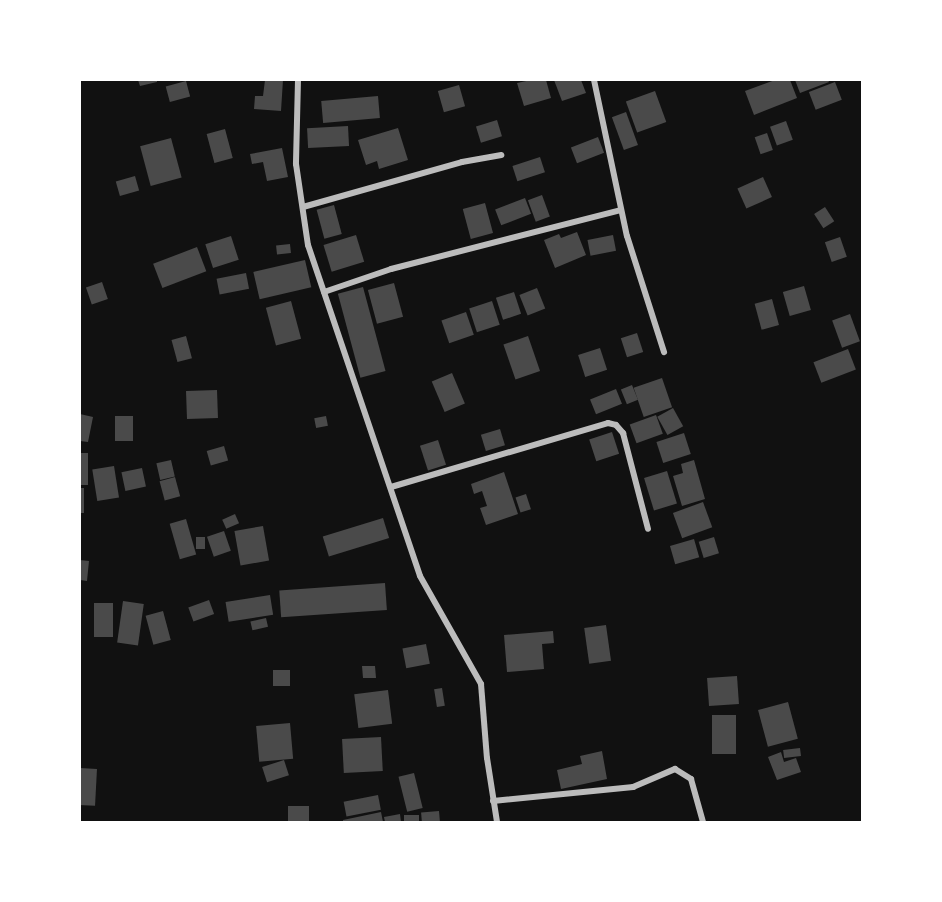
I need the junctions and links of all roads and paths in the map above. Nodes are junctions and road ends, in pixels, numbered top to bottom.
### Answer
1 (298, 80) edge
2 (594, 80) edge
3 (501, 155) dead end
4 (303, 207) junction
5 (621, 210) junction
6 (324, 292) junction
7 (664, 352) dead end
8 (391, 487) junction
9 (648, 529) dead end
10 (493, 801) junction
11 (497, 822) edge
12 (703, 822) edge

1 - 4 street
2 - 5 street
3 - 4 street
4 - 6 street
5 - 6 street
5 - 7 street
6 - 8 street
8 - 9 street
8 - 10 street
10 - 11 street
10 - 12 street

